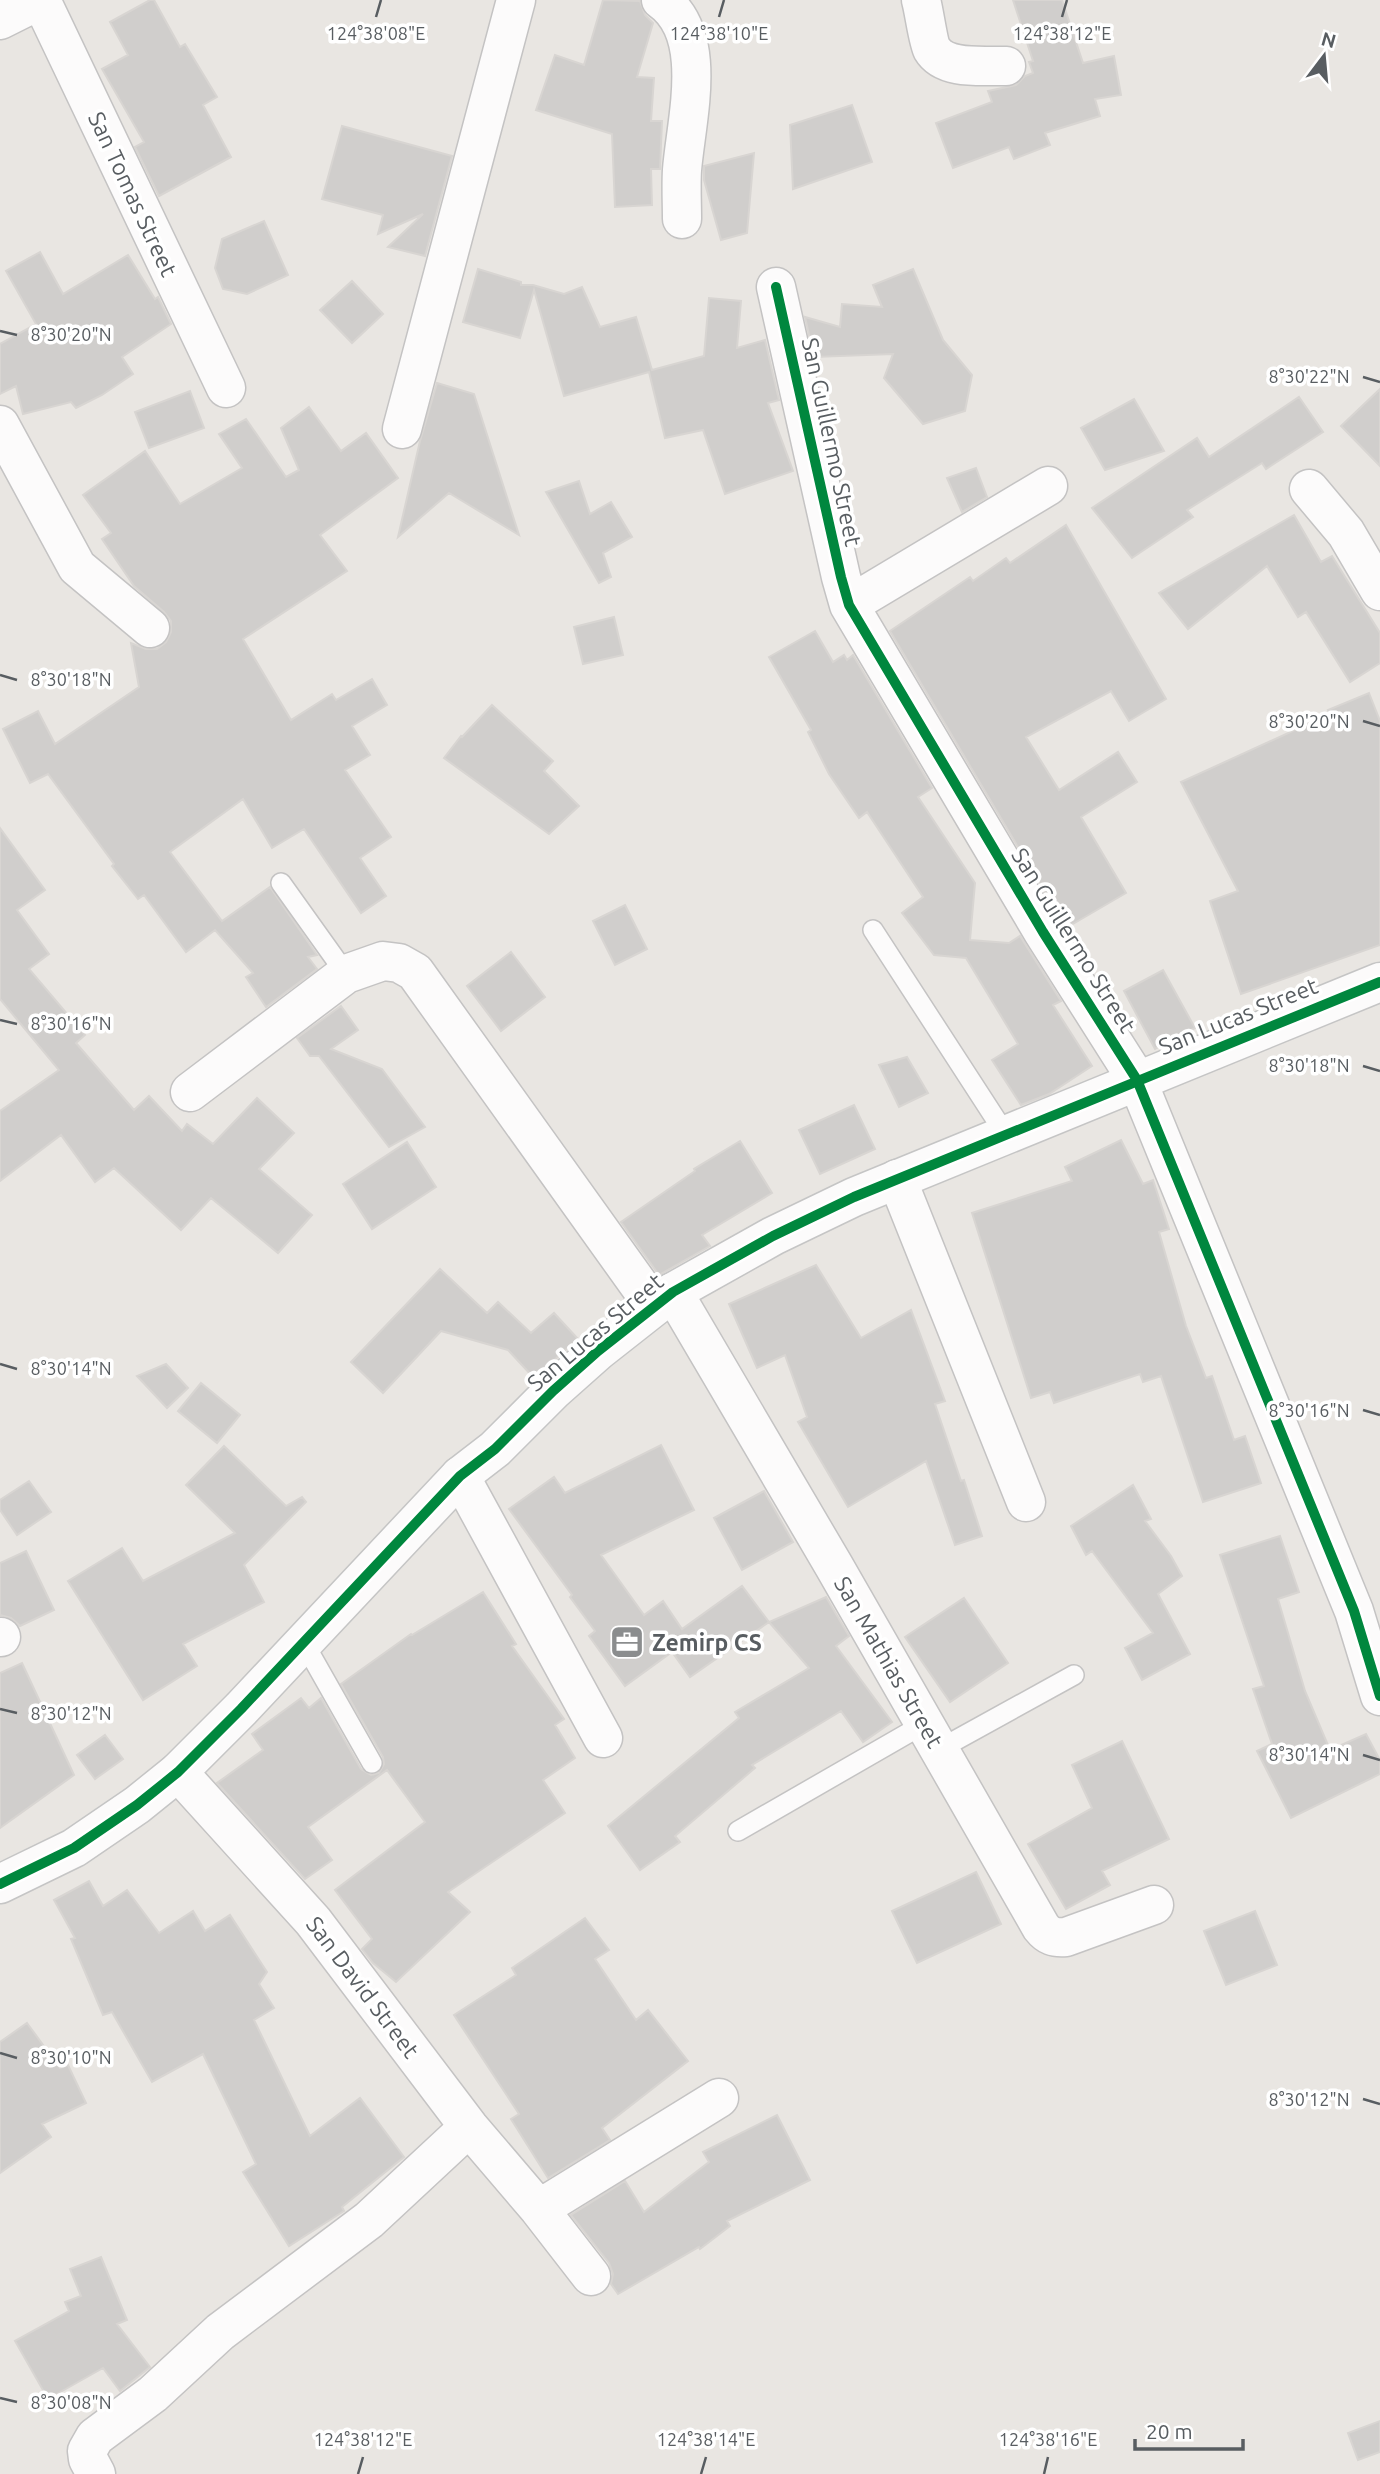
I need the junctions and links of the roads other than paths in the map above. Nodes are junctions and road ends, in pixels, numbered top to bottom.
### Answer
1 (41, 0) edge
2 (516, 0) edge
3 (661, 0) edge
4 (922, 0) edge
5 (0, 20) edge
6 (1006, 65) dead end
7 (682, 219) dead end
8 (776, 287) dead end
9 (226, 388) dead end
10 (0, 425) edge
11 (402, 429) dead end
12 (1048, 486) dead end
13 (1309, 489) dead end
14 (1380, 591) edge
15 (849, 605) junction
16 (150, 628) dead end
17 (281, 883) dead end
18 (873, 930) dead end
19 (346, 975) junction
20 (1380, 982) edge
21 (1137, 1080) junction
22 (190, 1092) dead end
23 (1006, 1135) junction
24 (897, 1179) junction
25 (663, 1299) junction
26 (460, 1476) junction
27 (1026, 1502) dead end
28 (304, 1643) junction
29 (1074, 1675) dead end
30 (1380, 1696) edge
31 (931, 1737) junction
32 (603, 1738) dead end
33 (372, 1763) dead end
34 (178, 1772) junction
35 (738, 1830) dead end
36 (0, 1884) edge
37 (1154, 1905) dead end
38 (719, 2098) dead end
39 (469, 2127) junction
40 (539, 2209) junction
41 (591, 2276) dead end
42 (96, 2474) edge

1 - 5 street
1 - 9 street, San Tomas Street
2 - 11 street
3 - 7 street
4 - 6 street
8 - 15 street, San Guillermo Street
10 - 16 street
12 - 15 street
13 - 14 street
15 - 21 street, San Guillermo Street
17 - 19 lane
18 - 23 lane
19 - 22 street, San Mathias Street
19 - 25 street, San Mathias Street
20 - 21 street, San Lucas Street
21 - 23 street, San Lucas Street
21 - 30 street, San Guillermo Street
23 - 24 street, San Lucas Street
24 - 25 street, San Lucas Street
24 - 27 street
25 - 26 street, San Lucas Street
25 - 31 street, San Mathias Street
26 - 28 street, San Lucas Street
26 - 32 street
28 - 33 lane
28 - 34 street, San Lucas Street
29 - 31 lane
31 - 35 lane
31 - 37 street, San Mathias Street
34 - 36 street, San Lucas Street
34 - 39 street, San David Street
38 - 40 street
39 - 40 street, San David Street
39 - 42 street
40 - 41 street, San David Street

